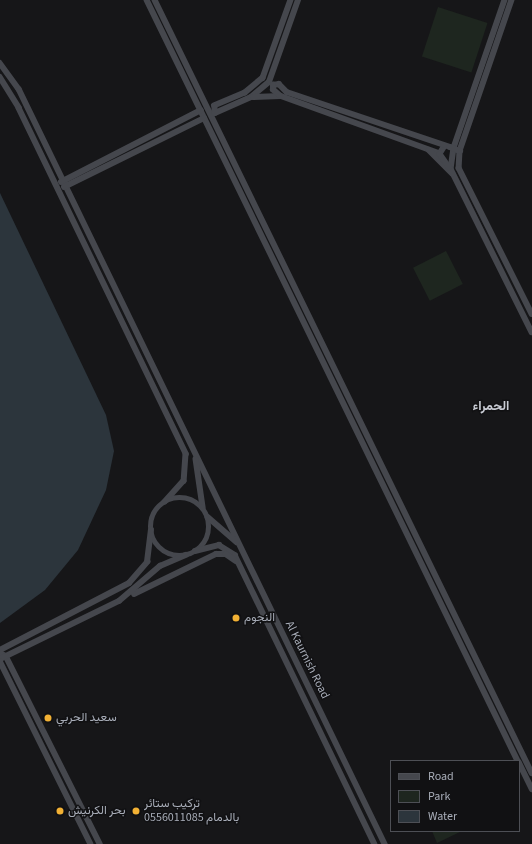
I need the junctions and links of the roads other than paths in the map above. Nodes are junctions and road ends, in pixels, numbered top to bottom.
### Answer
1 (147, 0) edge
2 (155, 0) edge
3 (291, 0) edge
4 (298, 0) edge
5 (505, 0) edge
6 (512, 0) edge
7 (0, 63) edge
8 (275, 70) junction
9 (0, 77) edge
10 (282, 87) junction
11 (280, 96) junction
12 (251, 97) junction
13 (205, 104) junction
14 (215, 106) junction
15 (201, 110) junction
16 (218, 114) junction
17 (204, 118) junction
18 (214, 122) junction
19 (426, 146) junction
20 (445, 146) junction
21 (454, 148) junction
22 (460, 151) junction
23 (440, 154) junction
24 (452, 172) junction
25 (63, 179) junction
26 (67, 187) junction
27 (57, 188) junction
28 (269, 251) junction
29 (292, 282) junction
30 (520, 307) junction
31 (532, 314) edge
32 (532, 324) edge
33 (532, 332) edge
34 (339, 394) junction
35 (357, 415) junction
36 (189, 440) junction
37 (165, 502) junction
38 (204, 509) junction
39 (207, 515) junction
40 (151, 530) junction
41 (242, 547) junction
42 (195, 551) junction
43 (186, 555) junction
44 (240, 566) junction
45 (430, 579) junction
46 (119, 601) junction
47 (452, 609) junction
48 (3, 648) edge
49 (0, 653) edge
50 (6, 656) junction
51 (0, 660) edge
52 (504, 731) junction
53 (520, 750) junction
54 (518, 760) edge
55 (520, 764) edge
56 (532, 773) edge
57 (532, 789) edge
58 (360, 812) junction
59 (384, 842) edge
60 (91, 844) edge
61 (100, 844) edge
62 (375, 844) edge

1 - 15 street
2 - 13 street
3 - 14 street
4 - 8 street
5 - 21 street
6 - 22 street
7 - 25 street
8 - 10 street
8 - 12 street
9 - 27 street
10 - 11 street
10 - 20 street
11 - 12 street
11 - 19 street
12 - 16 street
13 - 14 street
13 - 18 street
14 - 16 street
15 - 17 street
15 - 25 street
16 - 18 street
17 - 26 street
17 - 28 street
18 - 29 street
19 - 23 street
19 - 24 street
20 - 21 street
20 - 23 street
21 - 22 street
21 - 24 street
22 - 31 street
23 - 24 street
24 - 30 street
25 - 26 street
25 - 27 street
26 - 27 street
26 - 36 street
27 - 37 street
28 - 29 street
28 - 34 street
29 - 35 street
30 - 32 street
30 - 33 street
34 - 35 street
34 - 45 street
35 - 47 street
36 - 38 street
36 - 41 street, Al Kaurnish Road
37 - 38 street
37 - 40 street
38 - 39 street
39 - 41 street
39 - 42 street
40 - 43 street
40 - 48 street
41 - 59 street, Al Kaurnish Road
42 - 43 street
42 - 44 street, Al Kaurnish Road
43 - 46 street
44 - 46 street
44 - 58 street, Al Kaurnish Road
45 - 47 street
45 - 52 street
46 - 50 street
47 - 53 street
48 - 49 street
49 - 50 street
50 - 51 street
50 - 61 street
51 - 60 street
52 - 53 street
52 - 54 street
53 - 56 street
55 - 57 street
58 - 59 street
58 - 62 street, Al Kaurnish Road

